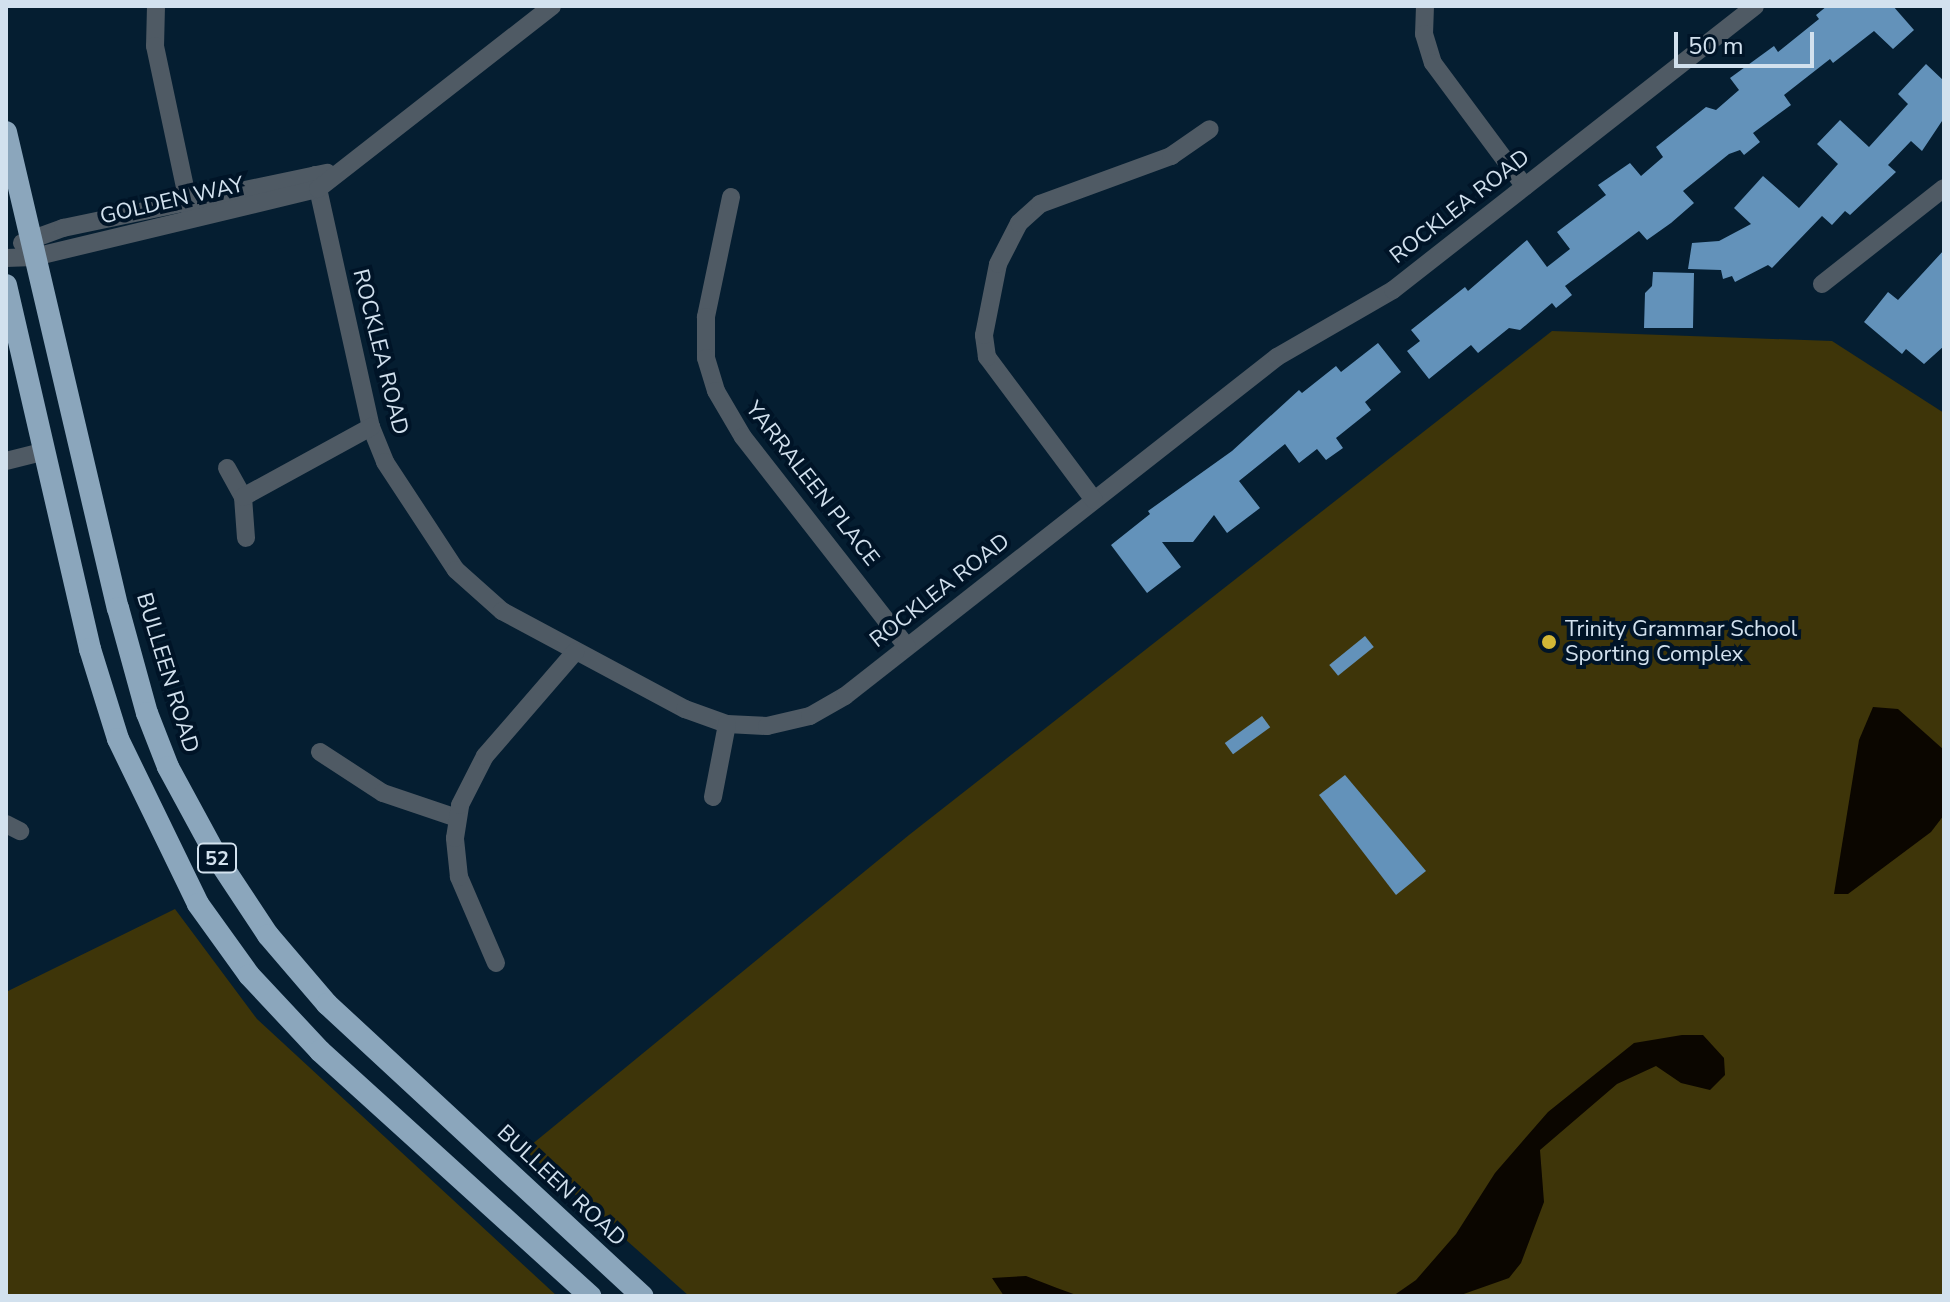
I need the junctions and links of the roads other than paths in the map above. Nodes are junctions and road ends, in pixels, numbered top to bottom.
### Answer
1 (156, 6) edge
2 (552, 6) edge
3 (1425, 6) edge
4 (1755, 6) edge
5 (1210, 129) dead end
6 (6, 132) edge
7 (316, 182) junction
8 (1525, 187) junction
9 (1944, 188) edge
10 (731, 197) dead end
11 (188, 201) junction
12 (192, 221) junction
13 (32, 248) junction
14 (6, 256) edge
15 (1822, 284) dead end
16 (6, 285) edge
17 (371, 427) junction
18 (43, 452) junction
19 (6, 461) edge
20 (227, 468) dead end
21 (243, 497) junction
22 (1094, 500) junction
23 (246, 538) dead end
24 (118, 608) junction
25 (84, 621) junction
26 (907, 647) junction
27 (575, 652) junction
28 (727, 724) junction
29 (320, 752) dead end
30 (713, 797) dead end
31 (457, 818) junction
32 (496, 963) dead end
33 (590, 1296) edge
34 (642, 1296) edge

1 - 11 street
2 - 7 street, GOLDEN WAY
3 - 8 street
4 - 8 street, ROCKLEA ROAD
5 - 22 street
6 - 13 highway, BULLEEN ROAD / 52
7 - 11 street, GOLDEN WAY
7 - 12 street, GOLDEN WAY
7 - 17 street, ROCKLEA ROAD
8 - 22 street, ROCKLEA ROAD
9 - 15 street
10 - 26 street, YARRALEEN PLACE
11 - 12 street
11 - 13 street, GOLDEN WAY
12 - 13 street, GOLDEN WAY
13 - 14 street, GOLDEN WAY
13 - 24 highway, BULLEEN ROAD / 52
16 - 18 highway, 52
17 - 21 street
17 - 27 street, ROCKLEA ROAD
18 - 19 street
18 - 25 highway, 52
20 - 21 street
21 - 23 street
22 - 26 street, ROCKLEA ROAD
24 - 25 highway
24 - 34 highway, BULLEEN ROAD / 52
25 - 33 highway, 52
26 - 28 street, ROCKLEA ROAD
27 - 28 street, ROCKLEA ROAD
27 - 31 street
28 - 30 street
29 - 31 street
31 - 32 street

